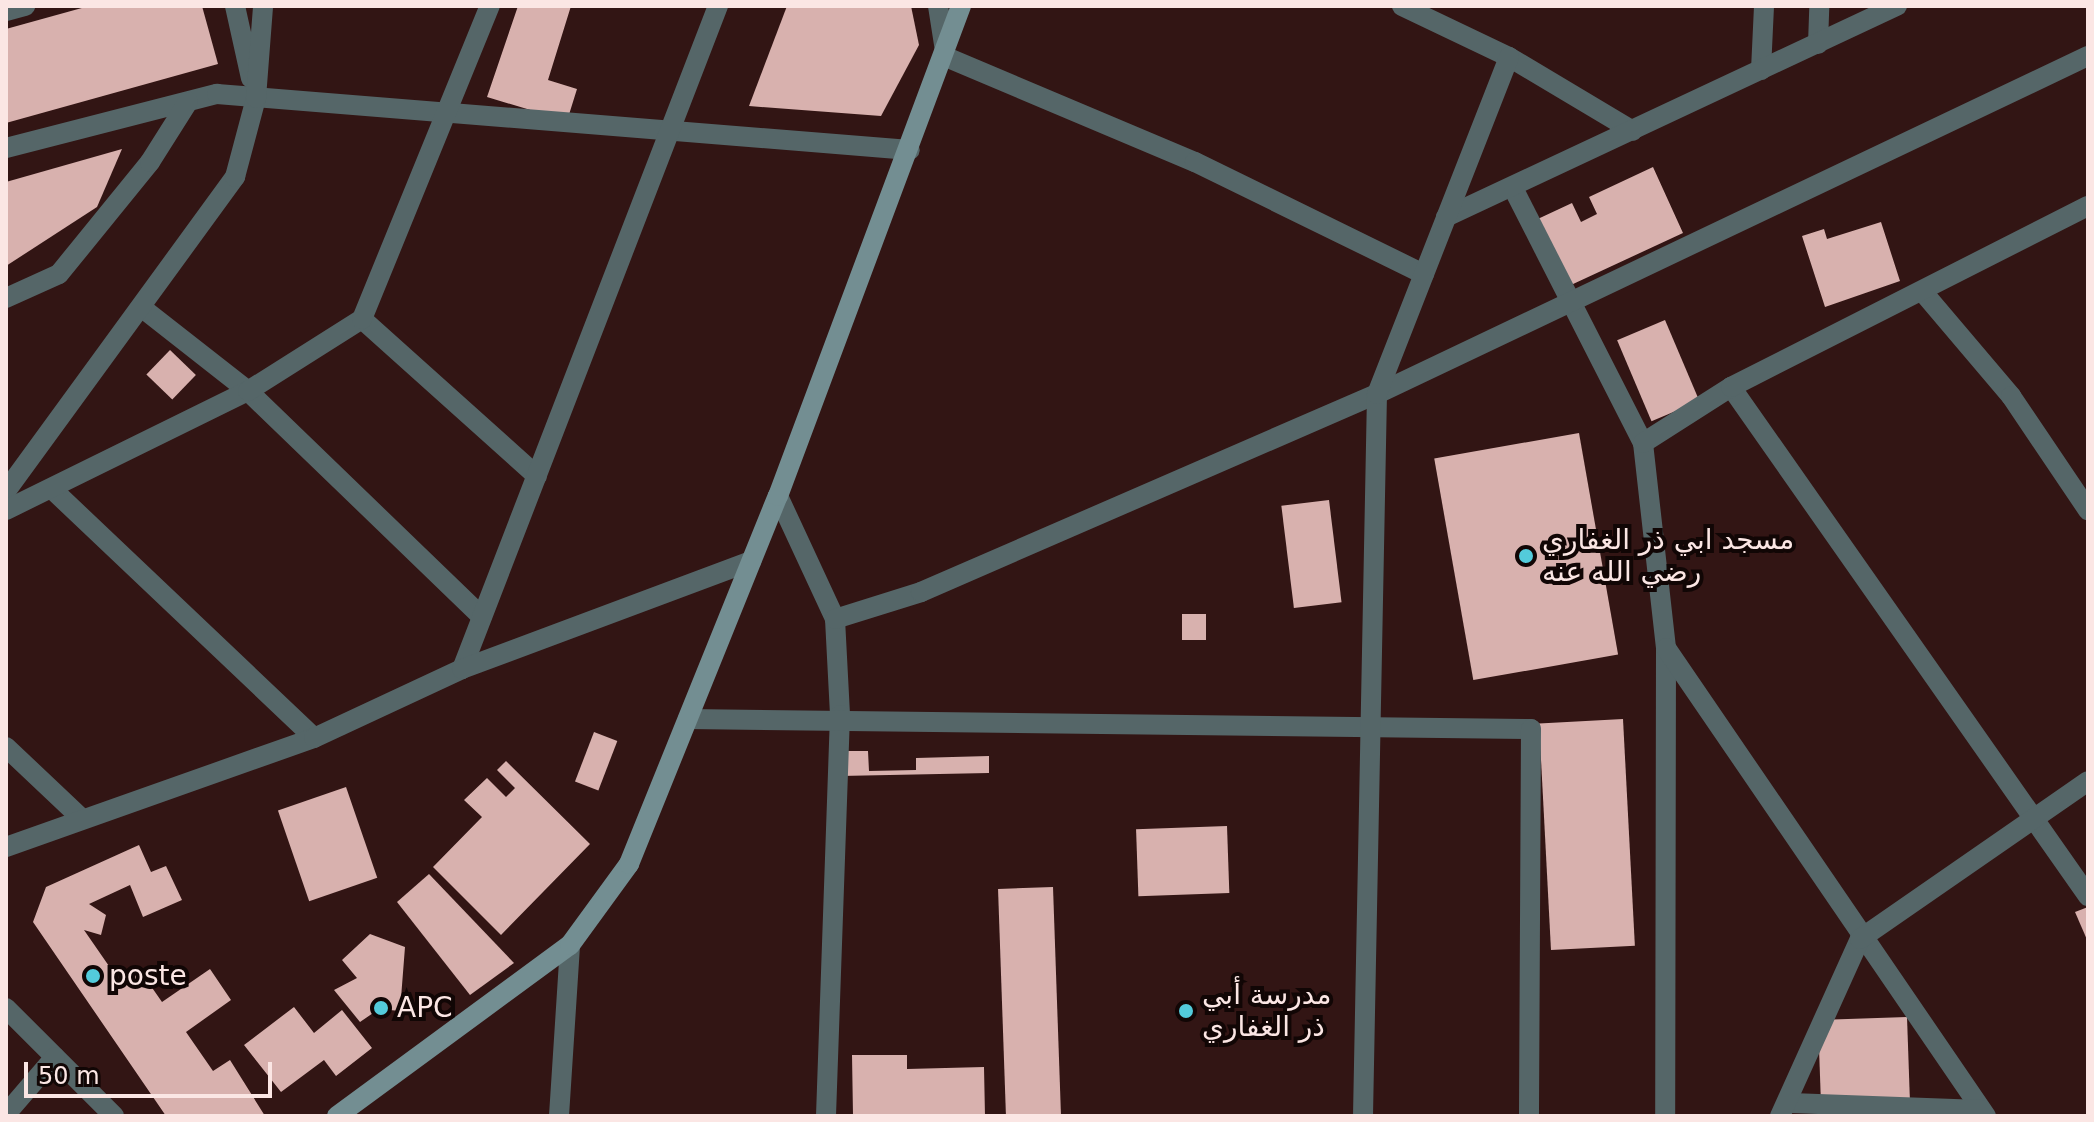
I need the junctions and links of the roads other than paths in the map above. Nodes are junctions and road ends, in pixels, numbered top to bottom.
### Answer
1 (25, 6) edge
2 (235, 6) edge
3 (263, 6) edge
4 (490, 6) edge
5 (718, 6) edge
6 (938, 6) edge
7 (961, 6) edge
8 (1402, 6) edge
9 (1764, 6) edge
10 (1819, 6) edge
11 (1897, 6) edge
12 (6, 11) edge
13 (1818, 44) junction
14 (2088, 56) edge
15 (946, 57) junction
16 (1509, 57) junction
17 (1761, 70) junction
18 (256, 98) junction
19 (188, 102) junction
20 (445, 115) junction
21 (1633, 131) junction
22 (670, 132) junction
23 (6, 148) edge
24 (910, 150) junction
25 (1513, 188) junction
26 (2088, 206) edge
27 (1446, 217) junction
28 (1424, 274) junction
29 (1922, 291) junction
30 (6, 298) edge
31 (1569, 303) junction
32 (141, 307) junction
33 (362, 319) junction
34 (1731, 387) junction
35 (248, 391) junction
36 (1377, 394) junction
37 (1643, 443) junction
38 (537, 476) junction
39 (52, 489) junction
40 (6, 491) edge
41 (778, 496) junction
42 (6, 510) edge
43 (2088, 510) edge
44 (751, 561) junction
45 (482, 617) junction
46 (835, 619) junction
47 (1666, 648) junction
48 (462, 669) junction
49 (840, 715) junction
50 (688, 719) junction
51 (1368, 725) junction
52 (314, 738) junction
53 (6, 747) edge
54 (2088, 781) edge
55 (2033, 817) junction
56 (81, 818) junction
57 (6, 847) edge
58 (2088, 896) edge
59 (1860, 939) junction
60 (570, 945) junction
61 (6, 1008) edge
62 (55, 1057) junction
63 (1786, 1110) edge
64 (1984, 1113) edge
65 (6, 1114) edge
66 (114, 1116) edge
67 (337, 1116) edge
68 (559, 1116) edge
69 (826, 1116) edge
70 (1363, 1116) edge
71 (1529, 1116) edge
72 (1665, 1116) edge

1 - 12 street
2 - 18 street
3 - 18 street
4 - 20 street
5 - 22 street
6 - 15 street
7 - 15 street
8 - 16 street
9 - 17 street
10 - 13 street
11 - 13 street
13 - 17 street
14 - 31 street
15 - 24 street
15 - 28 street
16 - 21 street
16 - 27 street
17 - 21 street
18 - 19 street
18 - 20 street
18 - 32 street
19 - 23 street
19 - 30 street
20 - 22 street
20 - 33 street
21 - 25 street
22 - 24 street
22 - 38 street
24 - 41 street
25 - 27 street
25 - 31 street
26 - 29 street
27 - 28 street
28 - 36 street
29 - 34 street
29 - 43 street
31 - 36 street
31 - 37 street
32 - 35 street
32 - 40 street
33 - 35 street
33 - 38 street
34 - 37 street
34 - 55 street
35 - 39 street
35 - 45 street
36 - 46 street
36 - 51 street
37 - 47 street
38 - 45 street
39 - 42 street
39 - 52 street
41 - 44 street
41 - 46 street
44 - 48 street
44 - 50 street
45 - 48 street
46 - 49 street
47 - 59 street
47 - 72 street
48 - 52 street
49 - 50 street
49 - 51 street
49 - 69 street
50 - 60 street
51 - 70 street
51 - 71 street
52 - 56 street
53 - 56 street
54 - 55 street
55 - 58 street
55 - 59 street
56 - 57 street
59 - 63 street
59 - 64 street
60 - 67 street
60 - 68 street
61 - 62 street
62 - 65 street
62 - 66 street
63 - 64 street

